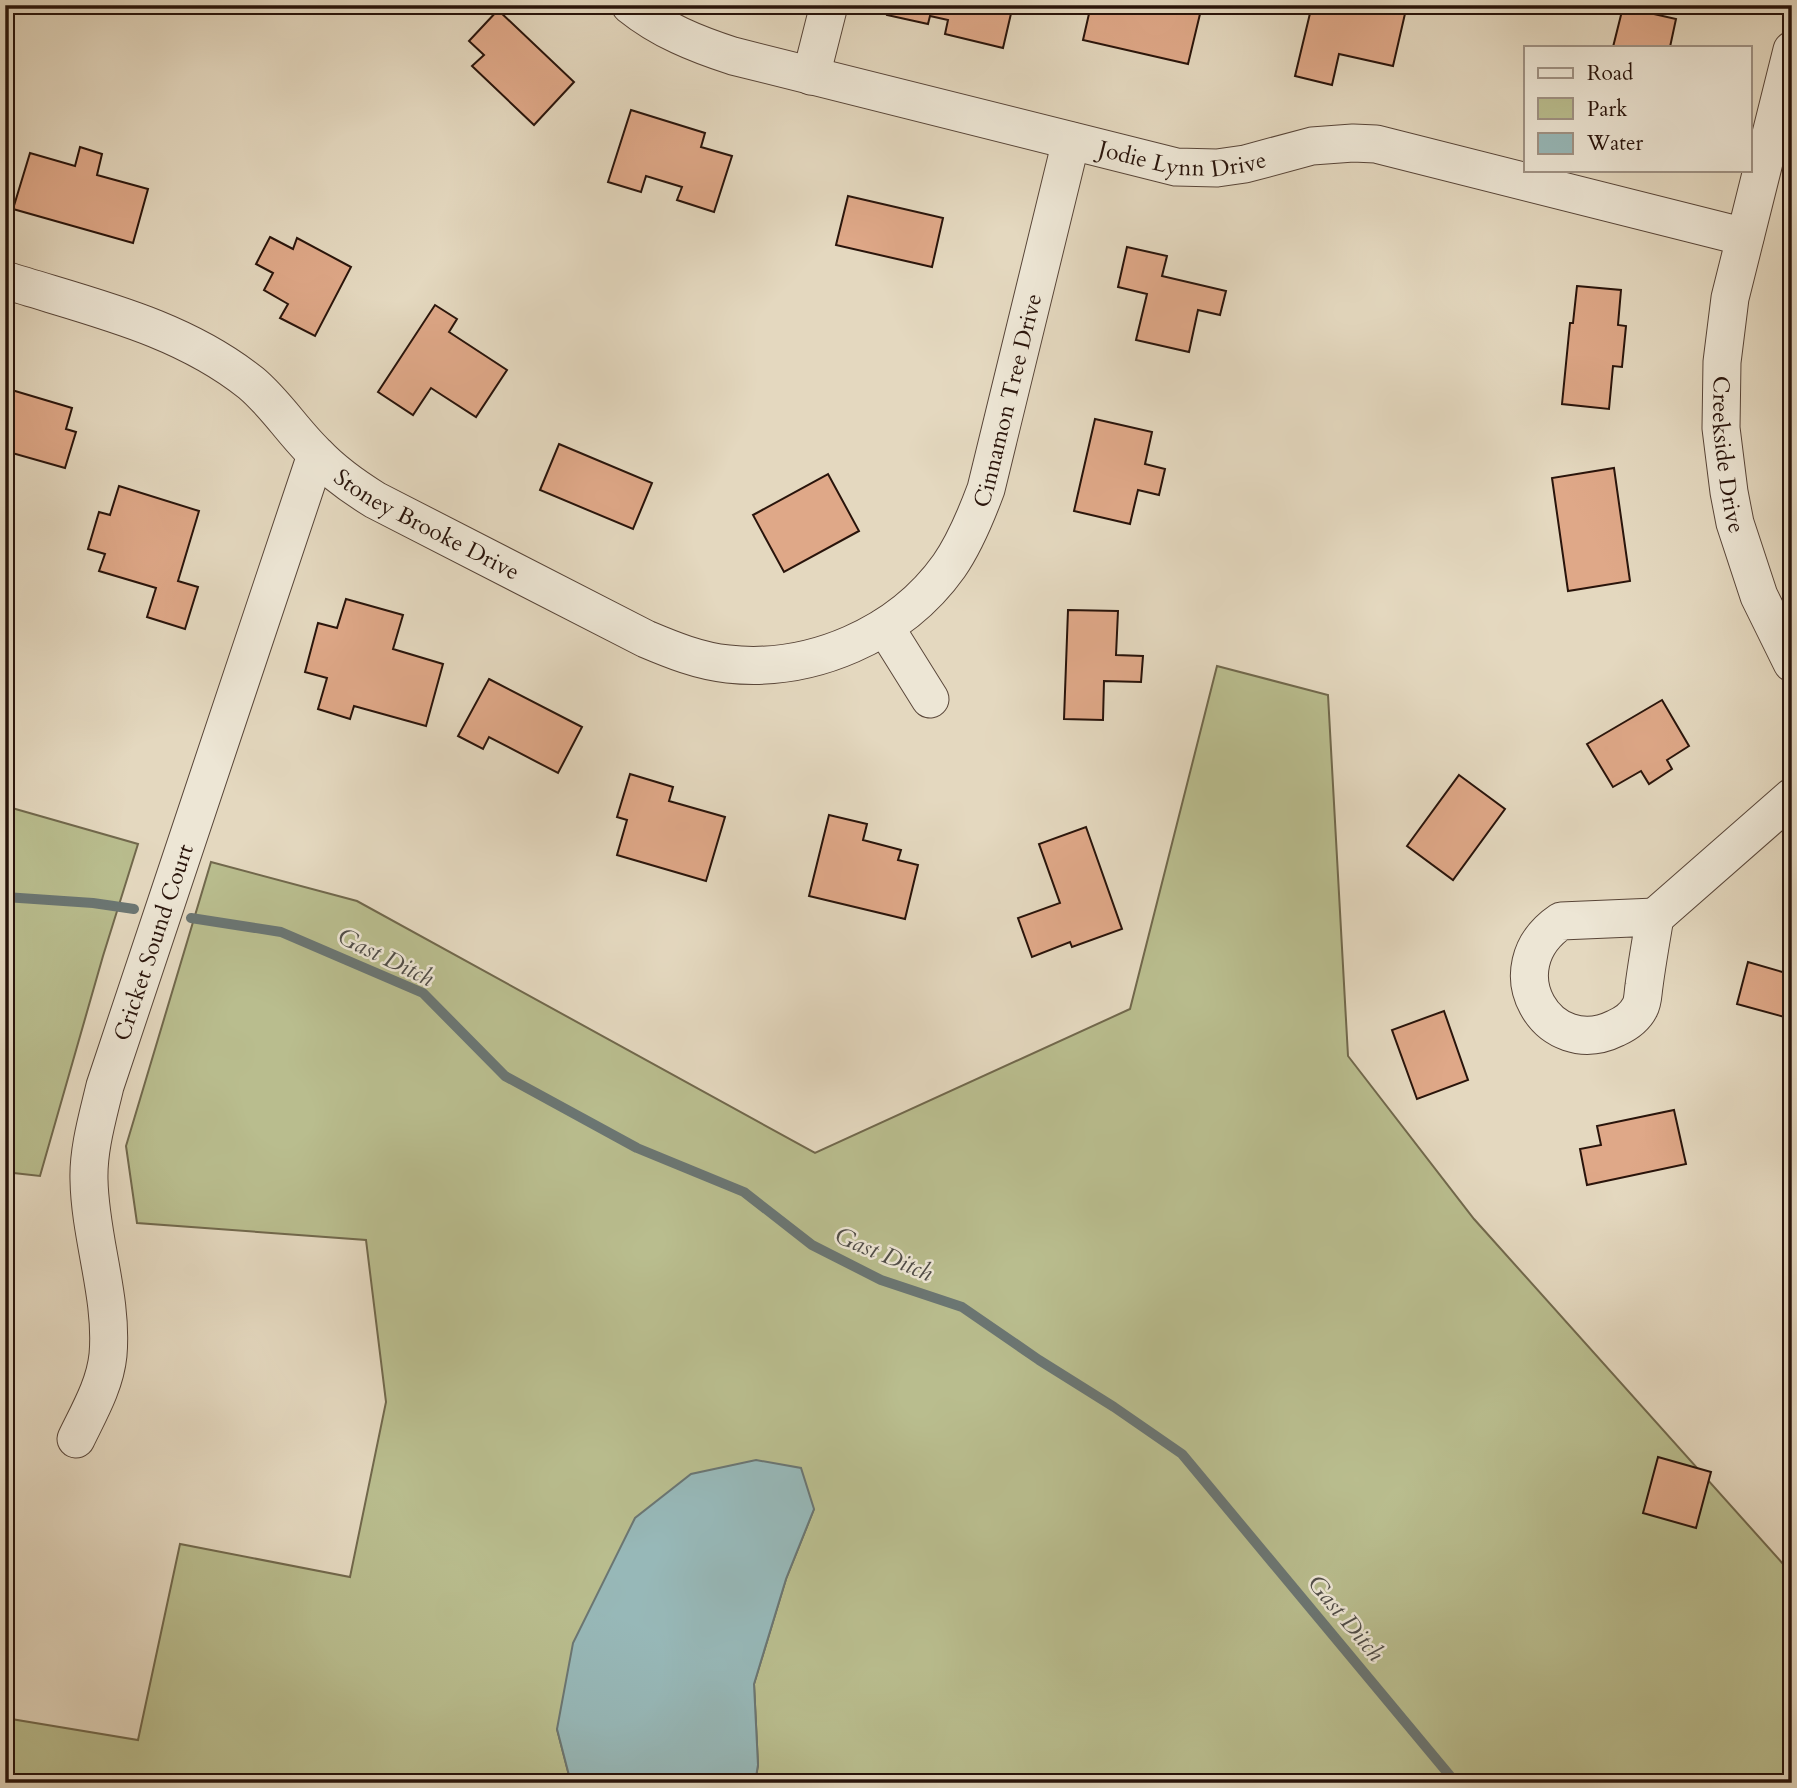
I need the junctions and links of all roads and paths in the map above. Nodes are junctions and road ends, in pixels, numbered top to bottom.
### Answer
1 (630, 5) edge
2 (829, 5) edge
3 (1792, 50) edge
4 (811, 76) junction
5 (1071, 141) junction
6 (1745, 237) junction
7 (5, 280) edge
8 (316, 454) junction
9 (885, 627) junction
10 (1792, 663) edge
11 (930, 699) dead end
12 (1792, 797) edge
13 (1655, 917) dead end
14 (76, 1439) dead end

1 - 4 street, Jodie Lynn Drive
2 - 4 street
3 - 6 street, Creekside Drive
4 - 5 street, Jodie Lynn Drive
5 - 6 street, Jodie Lynn Drive
5 - 9 street, Cinnamon Tree Drive
6 - 10 street, Creekside Drive
7 - 8 street, Stoney Brooke Drive
8 - 9 street, Stoney Brooke Drive
8 - 14 street, Cricket Sound Court
9 - 11 street
12 - 13 street

